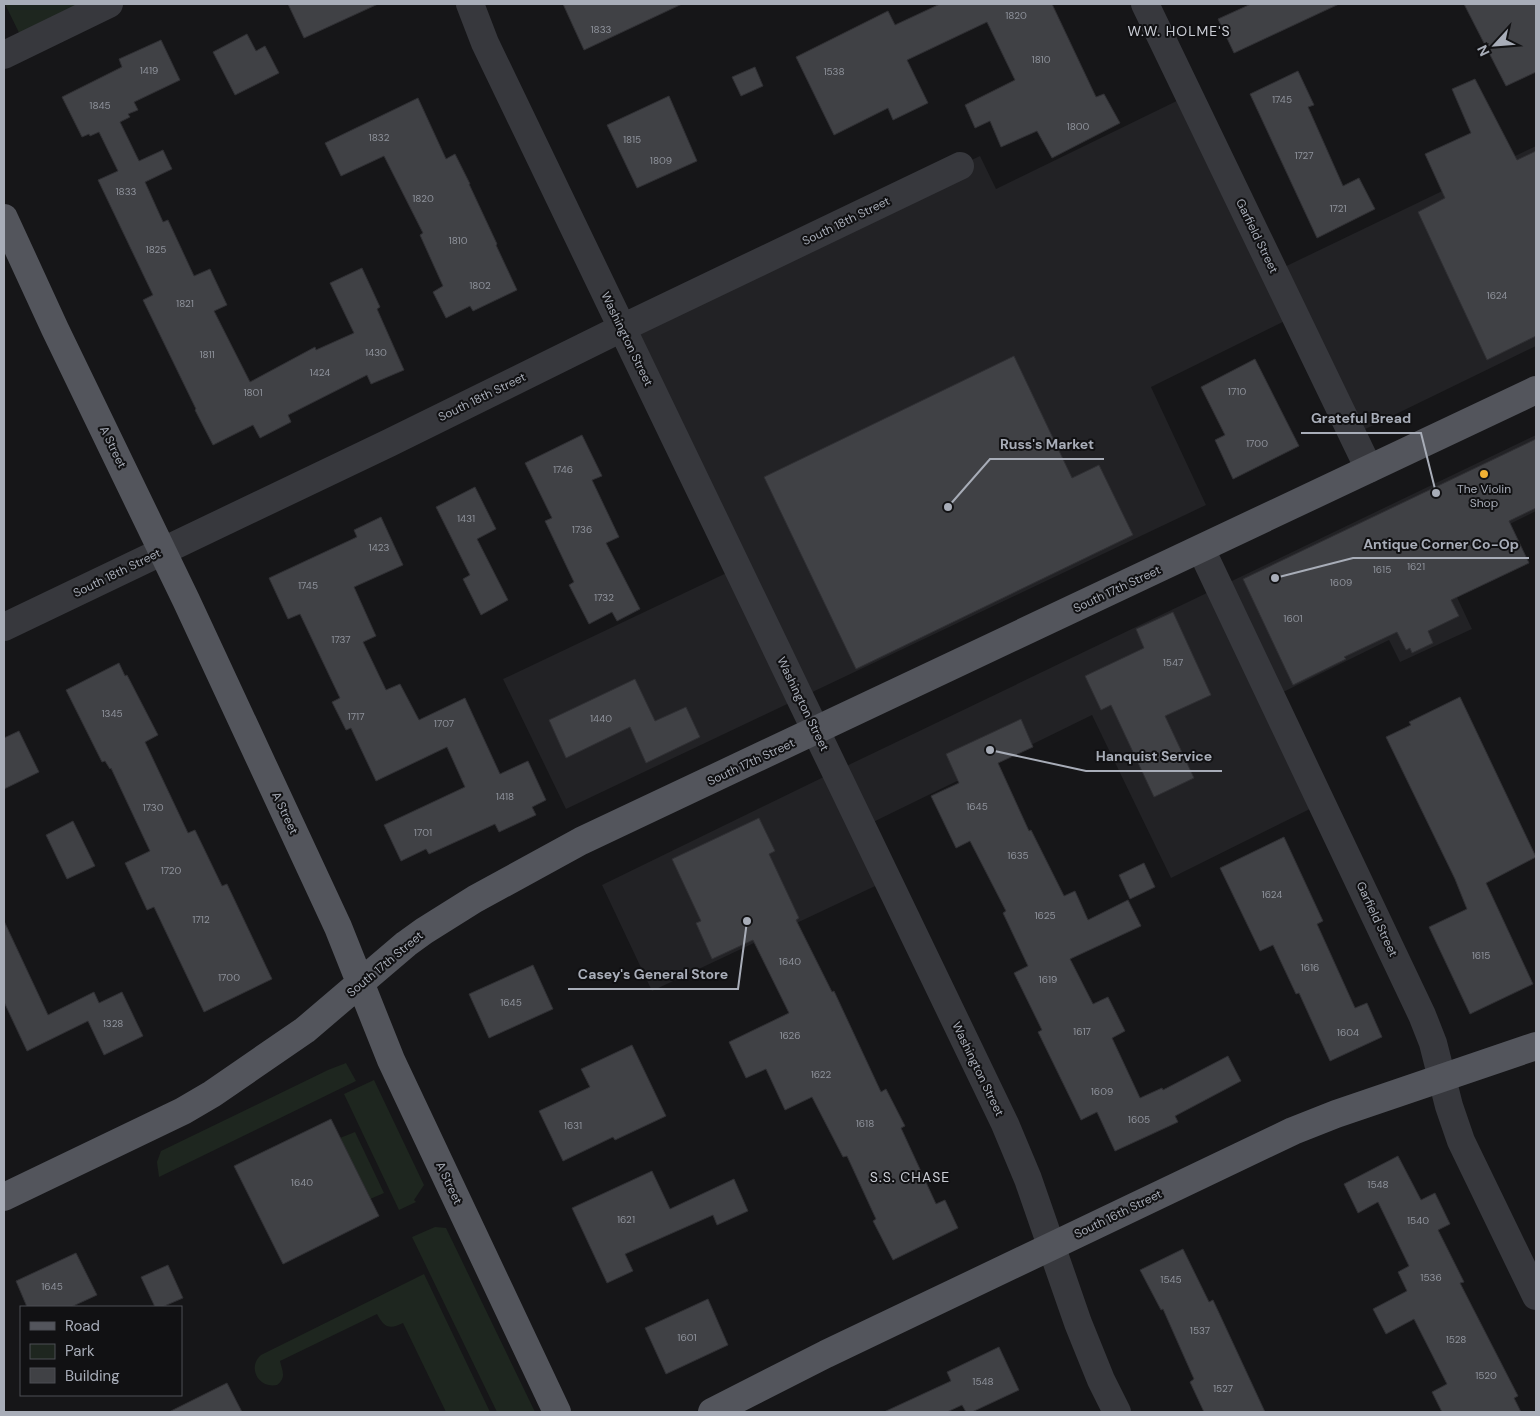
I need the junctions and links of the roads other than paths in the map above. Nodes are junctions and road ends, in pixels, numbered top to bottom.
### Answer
1 (109, 4) edge
2 (470, 4) edge
3 (1145, 4) edge
4 (4, 55) edge
5 (960, 166) dead end
6 (4, 218) edge
7 (622, 328) junction
8 (1536, 390) edge
9 (1369, 469) junction
10 (1201, 549) junction
11 (163, 551) junction
12 (4, 627) edge
13 (816, 731) junction
14 (361, 984) junction
15 (1536, 1046) edge
16 (1443, 1078) junction
17 (4, 1197) edge
18 (1052, 1246) junction
19 (1536, 1296) edge
20 (557, 1412) edge
21 (712, 1412) edge
22 (1117, 1412) edge

1 - 4 street
2 - 7 street, Washington Street
3 - 9 street, Garfield Street
5 - 7 street, South 18th Street
6 - 11 main road, A Street
7 - 11 street, South 18th Street
7 - 13 street, Washington Street
8 - 9 main road, South 17th Street
9 - 10 main road, South 17th Street
10 - 13 main road, South 17th Street
10 - 16 street, Garfield Street
11 - 12 street, South 18th Street
11 - 14 main road, A Street
13 - 14 main road, South 17th Street
13 - 18 street, Washington Street
14 - 17 main road, South 17th Street
14 - 20 main road, A Street
15 - 16 main road, South 16th Street
16 - 18 main road, South 16th Street
16 - 19 street, Garfield Street
18 - 21 main road, South 16th Street
18 - 22 street, Washington Street

